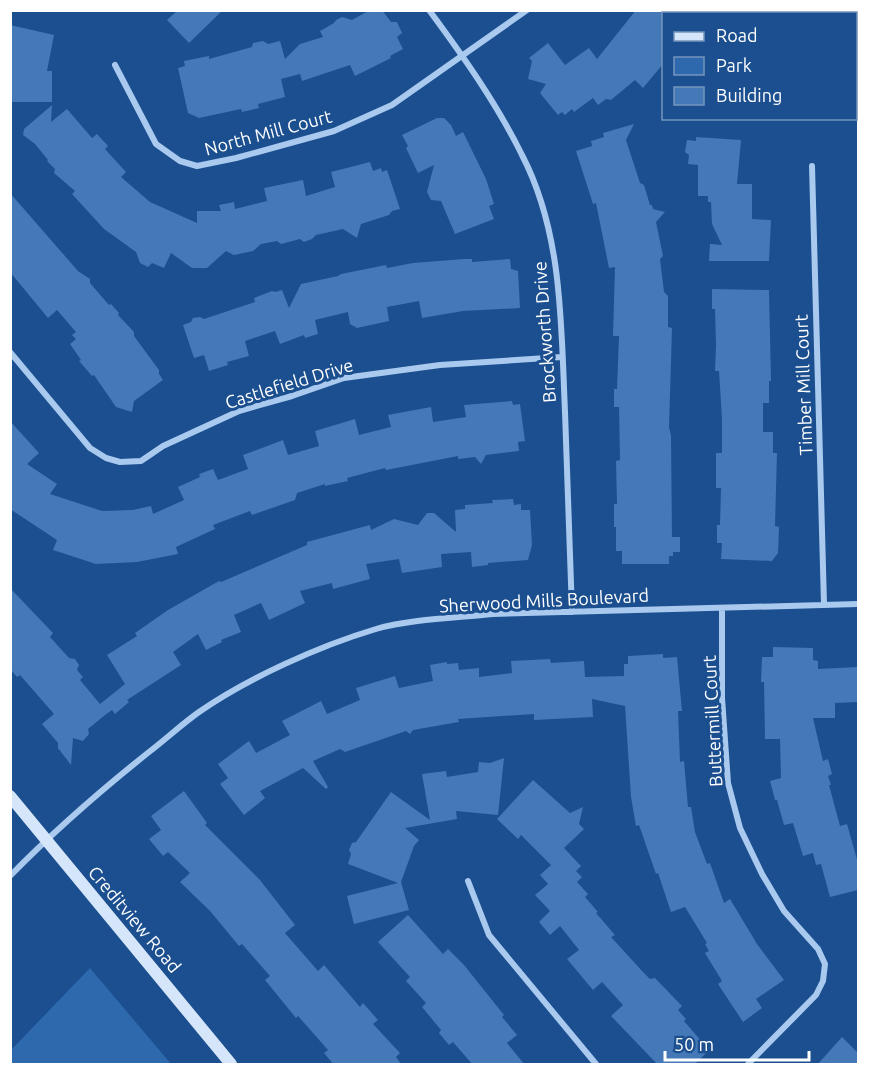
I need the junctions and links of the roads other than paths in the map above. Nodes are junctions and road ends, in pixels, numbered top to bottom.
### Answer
1 (429, 10) edge
2 (527, 10) edge
3 (462, 55) junction
4 (115, 65) dead end
5 (812, 166) dead end
6 (10, 352) edge
7 (562, 357) junction
8 (824, 604) junction
9 (858, 604) edge
10 (722, 608) junction
11 (572, 612) junction
12 (10, 796) edge
13 (46, 840) junction
14 (10, 876) edge
15 (468, 881) dead end
16 (231, 1065) edge
17 (596, 1065) edge
18 (748, 1065) edge

1 - 3 street, Brockworth Drive
2 - 3 street, North Mill Court
3 - 4 street, North Mill Court
3 - 7 street, Brockworth Drive
5 - 8 street, Timber Mill Court
6 - 7 street, Castlefield Drive
7 - 11 street, Brockworth Drive
8 - 9 street, Sherwood Mills Boulevard
8 - 10 street, Sherwood Mills Boulevard
10 - 11 street, Sherwood Mills Boulevard
10 - 18 street, Buttermill Court
11 - 13 street, Sherwood Mills Boulevard
12 - 13 main road, Creditview Road
13 - 14 street, Sherwood Mills Boulevard
13 - 16 main road, Creditview Road
15 - 17 street

